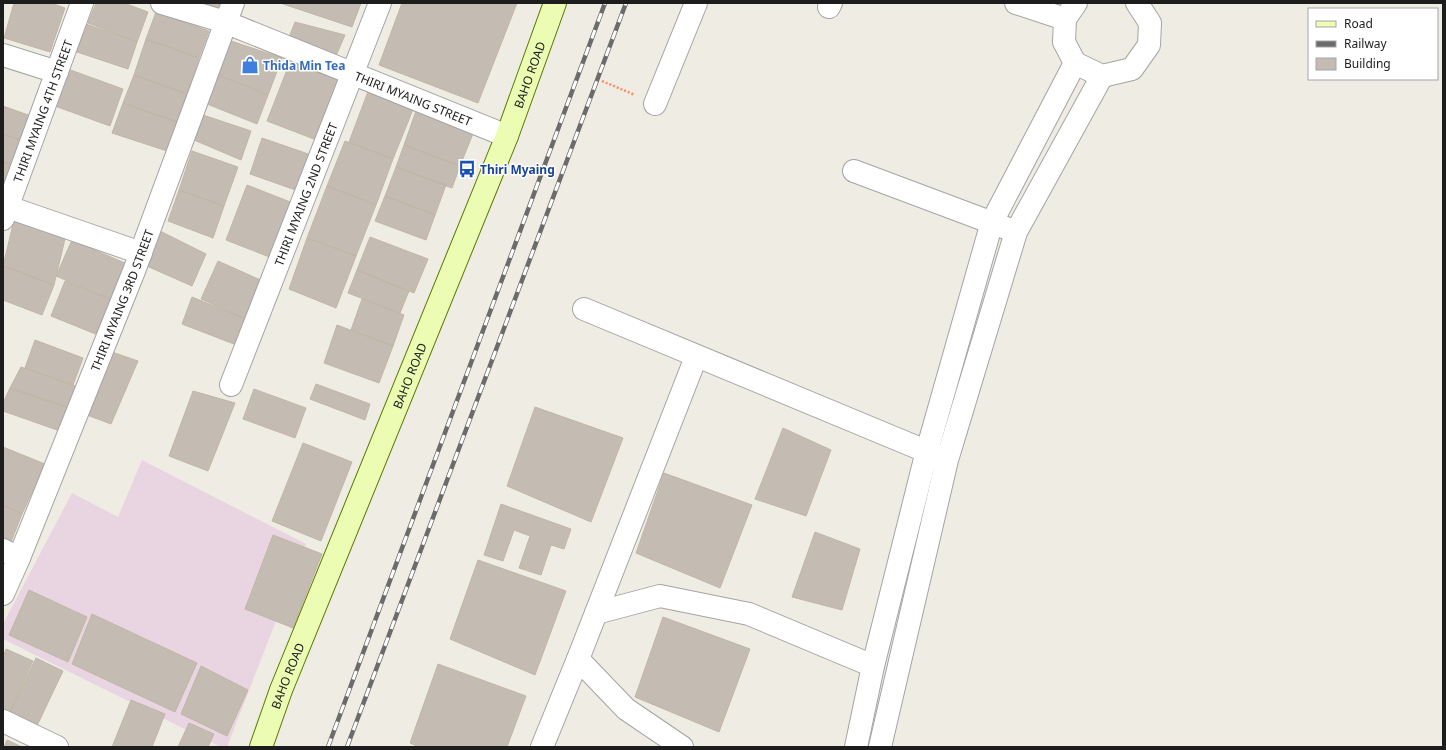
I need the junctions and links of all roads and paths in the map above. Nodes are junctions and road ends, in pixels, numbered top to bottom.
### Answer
1 (82, 3) edge
2 (162, 3) edge
3 (380, 3) edge
4 (555, 3) edge
5 (696, 3) edge
6 (1016, 3) edge
7 (1139, 4) edge
8 (1070, 11) edge
9 (229, 13) edge
10 (3, 55) edge
11 (1076, 63) junction
12 (57, 72) junction
13 (354, 73) junction
14 (1102, 76) junction
15 (602, 81) dead end
16 (655, 104) joint
17 (507, 136) junction
18 (854, 171) dead end
19 (5, 210) edge
20 (992, 222) junction
21 (1016, 232) junction
22 (141, 253) junction
23 (584, 309) dead end
24 (696, 356) junction
25 (231, 385) dead end
26 (927, 451) junction
27 (947, 460) junction
28 (11, 554) edge
29 (3, 594) edge
30 (596, 614) junction
31 (578, 659) junction
32 (873, 666) junction
33 (867, 696) junction
34 (890, 702) junction
35 (3, 721) edge
36 (57, 747) edge
37 (261, 747) edge
38 (542, 747) edge
39 (682, 747) edge
40 (856, 747) edge
41 (880, 747) edge

1 - 12 street, THIRI MYAING 4TH STREET
2 - 9 street, THIRI MYAING STREET
3 - 13 street, THIRI MYAING 2ND STREET
4 - 17 main road, BAHO ROAD
5 - 16 street
6 - 8 street
7 - 14 street
8 - 11 street
9 - 13 street, THIRI MYAING STREET
9 - 22 street, THIRI MYAING 3RD STREET
10 - 12 street
11 - 14 street
11 - 20 street
12 - 19 street, THIRI MYAING 4TH STREET
13 - 17 street, THIRI MYAING STREET
13 - 25 street, THIRI MYAING 2ND STREET
14 - 21 street
15 - 16 path
17 - 37 main road, BAHO ROAD
18 - 20 street
19 - 22 street
20 - 21 street
20 - 26 street
21 - 27 street
22 - 28 street, THIRI MYAING 3RD STREET
23 - 24 street
24 - 26 street
24 - 30 street
26 - 27 street
26 - 32 street
27 - 34 street
28 - 29 street, THIRI MYAING 3RD STREET
30 - 31 street
30 - 32 street
31 - 38 street
31 - 39 street
32 - 33 street
33 - 34 street
33 - 40 street
34 - 41 street
35 - 36 street

